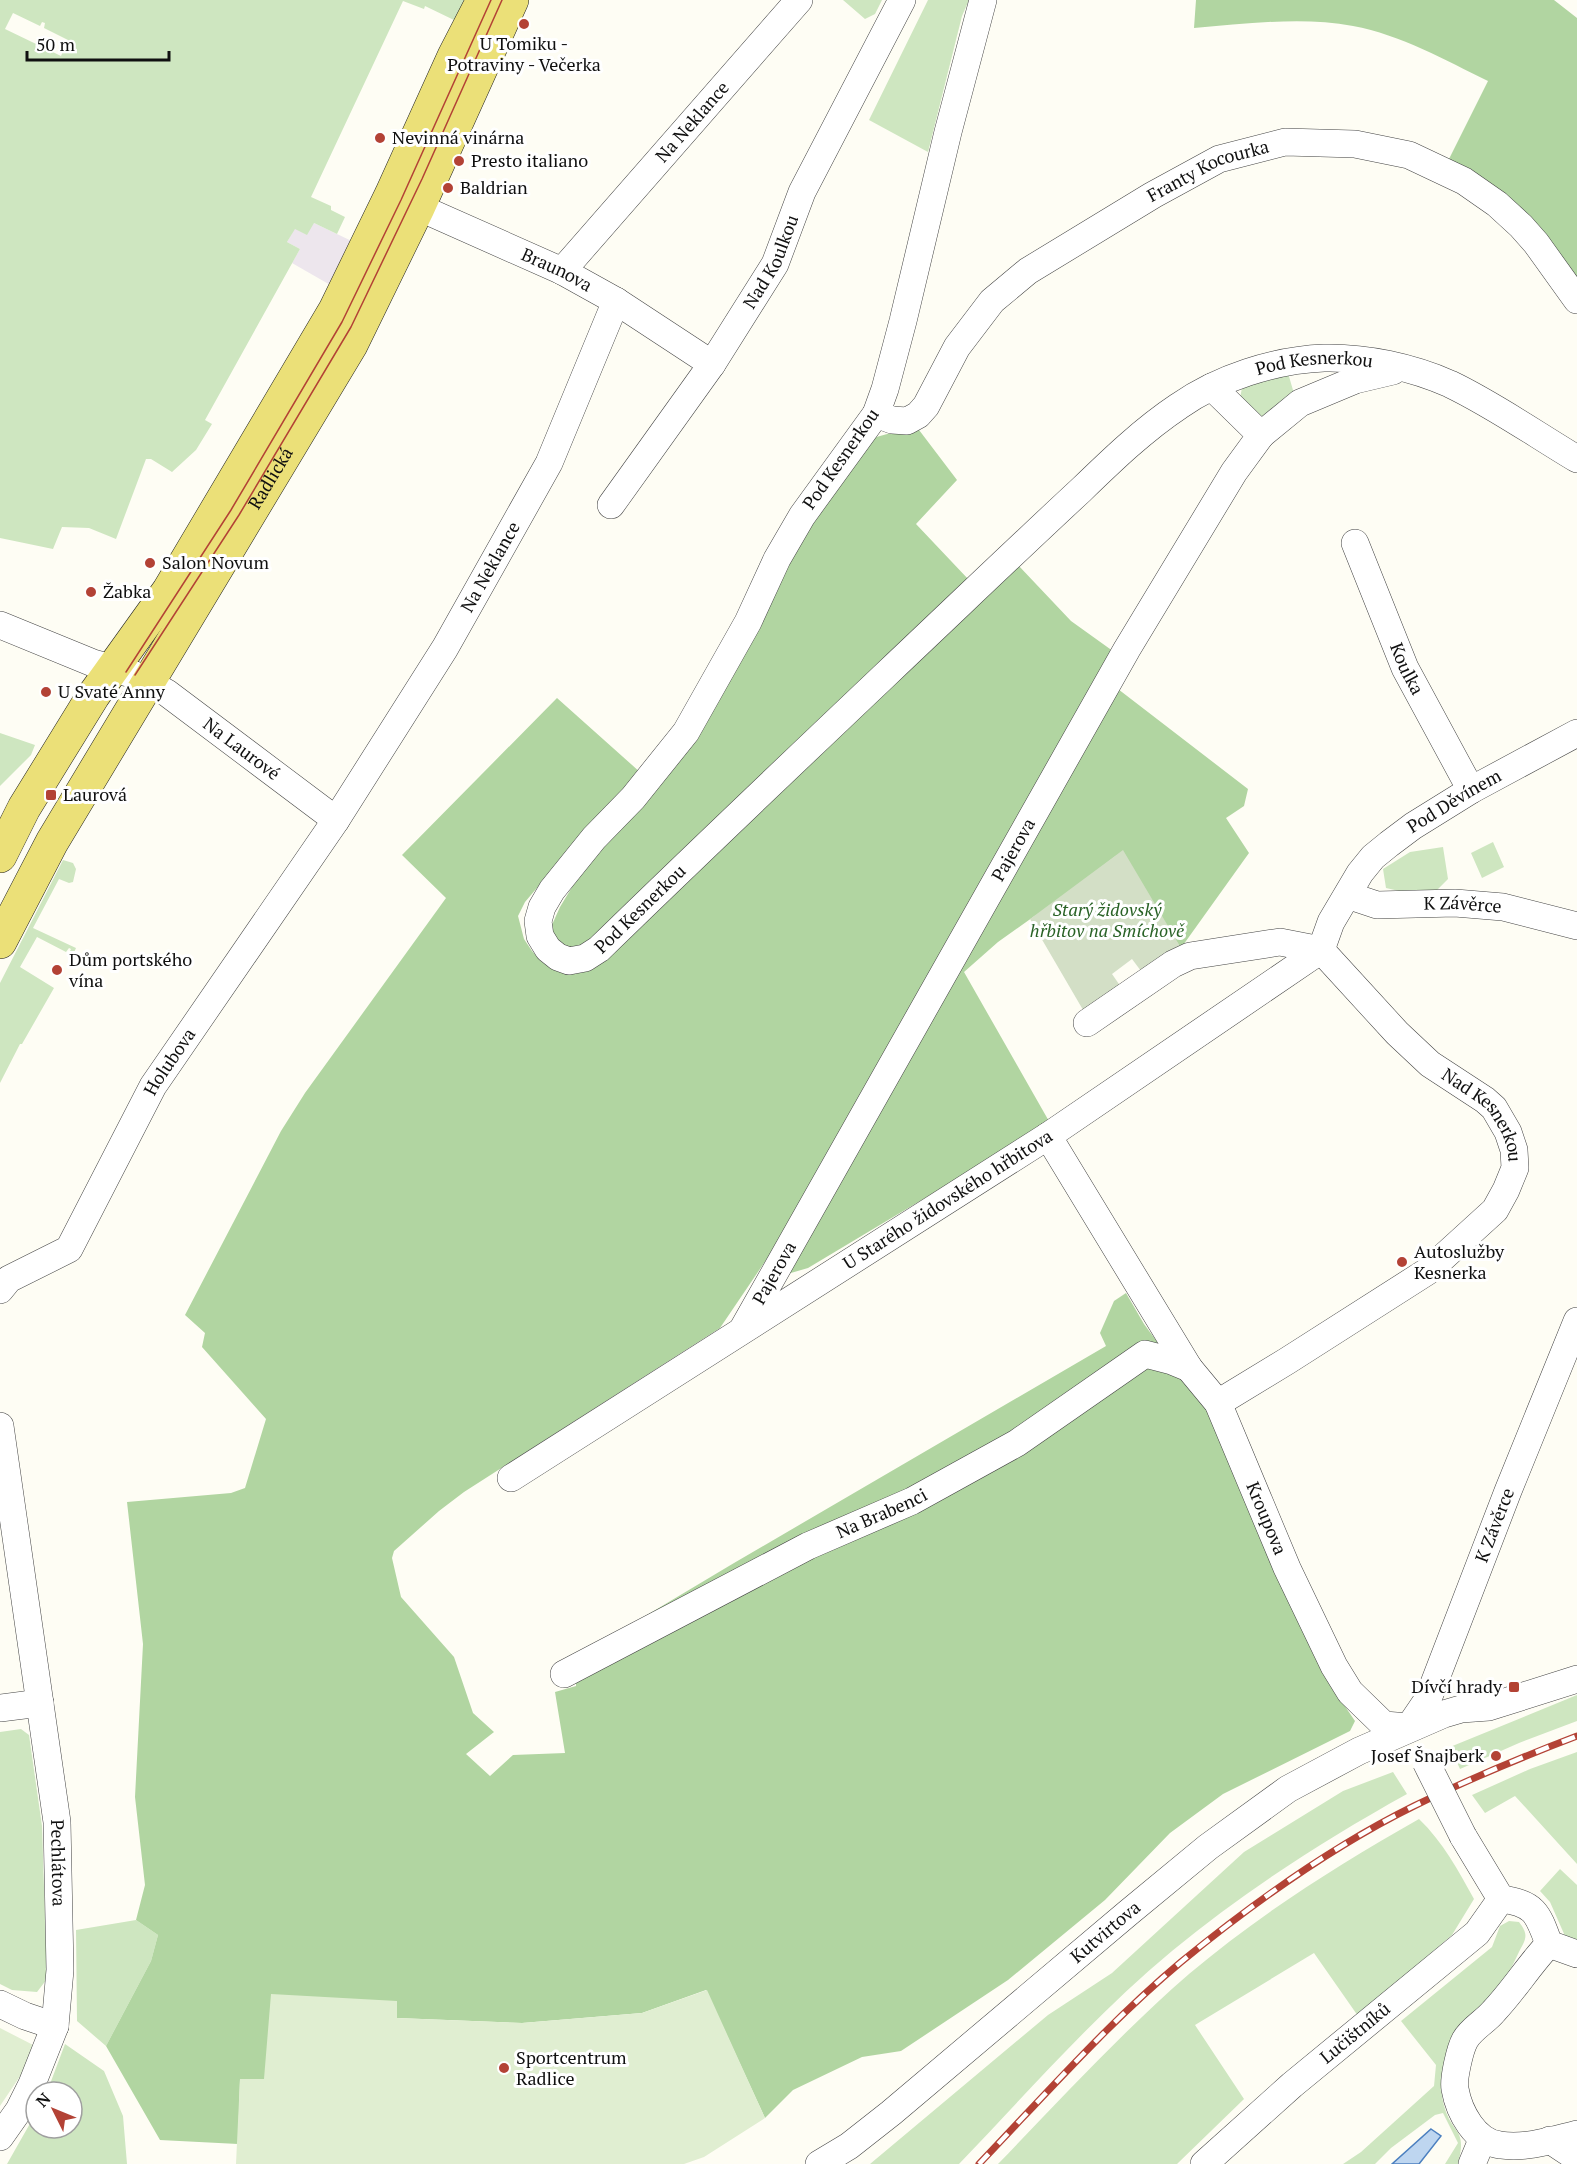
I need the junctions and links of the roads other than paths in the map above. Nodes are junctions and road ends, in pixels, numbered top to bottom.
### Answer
1 (483, 0) edge
2 (512, 0) edge
3 (799, 0) edge
4 (902, 0) edge
5 (983, 0) edge
6 (404, 202) junction
7 (561, 271) junction
8 (1577, 300) edge
9 (615, 301) junction
10 (712, 364) junction
11 (1402, 368) junction
12 (1212, 387) junction
13 (876, 414) junction
14 (1261, 435) junction
15 (1577, 459) edge
16 (611, 505) dead end
17 (1355, 543) dead end
18 (0, 625) edge
19 (113, 669) junction
20 (148, 681) junction
21 (1577, 733) edge
22 (1471, 790) junction
23 (336, 820) junction
24 (0, 856) edge
25 (1350, 891) junction
26 (1577, 927) edge
27 (0, 942) edge
28 (1321, 950) junction
29 (1087, 1023) dead end
30 (1048, 1136) junction
31 (0, 1290) edge
32 (1577, 1321) edge
33 (742, 1331) junction
34 (1189, 1368) junction
35 (1218, 1402) junction
36 (0, 1426) edge
37 (511, 1478) dead end
38 (564, 1674) dead end
39 (1577, 1679) edge
40 (40, 1702) junction
41 (0, 1708) edge
42 (1409, 1728) junction
43 (1501, 1899) junction
44 (1549, 1944) junction
45 (1577, 1954) edge
46 (0, 2004) edge
47 (55, 2026) junction
48 (1577, 2134) edge
49 (0, 2137) edge
50 (1550, 2140) junction
51 (1477, 2152) edge
52 (1577, 2158) edge
53 (819, 2164) edge
54 (1204, 2164) edge

1 - 6 main road, Radlická
2 - 6 main road, Radlická
3 - 7 street, Na Neklance
4 - 10 street, Nad Koulkou
5 - 13 street, Pod Kesnerkou
6 - 7 street, Braunova
6 - 19 main road, Radlická
6 - 20 main road, Radlická
7 - 9 street, Braunova
8 - 13 street, Franty Kocourka
9 - 10 street, Braunova
9 - 23 street, Na Neklance
10 - 16 street, Nad Koulkou
11 - 12 street, Pod Kesnerkou
11 - 14 street, Pod Kesnerkou
11 - 15 street, Pod Kesnerkou
12 - 13 street, Pod Kesnerkou
12 - 14 street
14 - 33 street, Pajerova
17 - 22 street, Koulka
18 - 19 street, Na Laurové
19 - 20 street, Na Laurové
19 - 24 main road, Radlická
20 - 23 street, Na Laurové
20 - 27 main road, Radlická
21 - 22 street, Pod Děvínem
22 - 25 street, Pod Děvínem
23 - 31 street, Holubova
25 - 26 street, K Závěrce
25 - 28 street
28 - 29 street
28 - 30 street, U Starého židovského hřbitova
28 - 35 street, Nad Kesnerkou
30 - 33 street, U Starého židovského hřbitova
30 - 34 street, Kroupova
32 - 42 street, K Závěrce
33 - 37 street, U Starého židovského hřbitova
34 - 35 street, Kroupova
34 - 38 street, Na Brabenci
35 - 42 street, Kroupova
36 - 40 street, Pechlátova
39 - 42 street
40 - 41 street
40 - 47 street, Pechlátova
42 - 43 street, bridge
42 - 53 street, Kutvirtova
43 - 44 street
43 - 54 street, Lučištníků
44 - 45 street
44 - 51 street
46 - 47 street
47 - 49 street, Pechlátova
48 - 50 street
50 - 51 street
50 - 52 street

